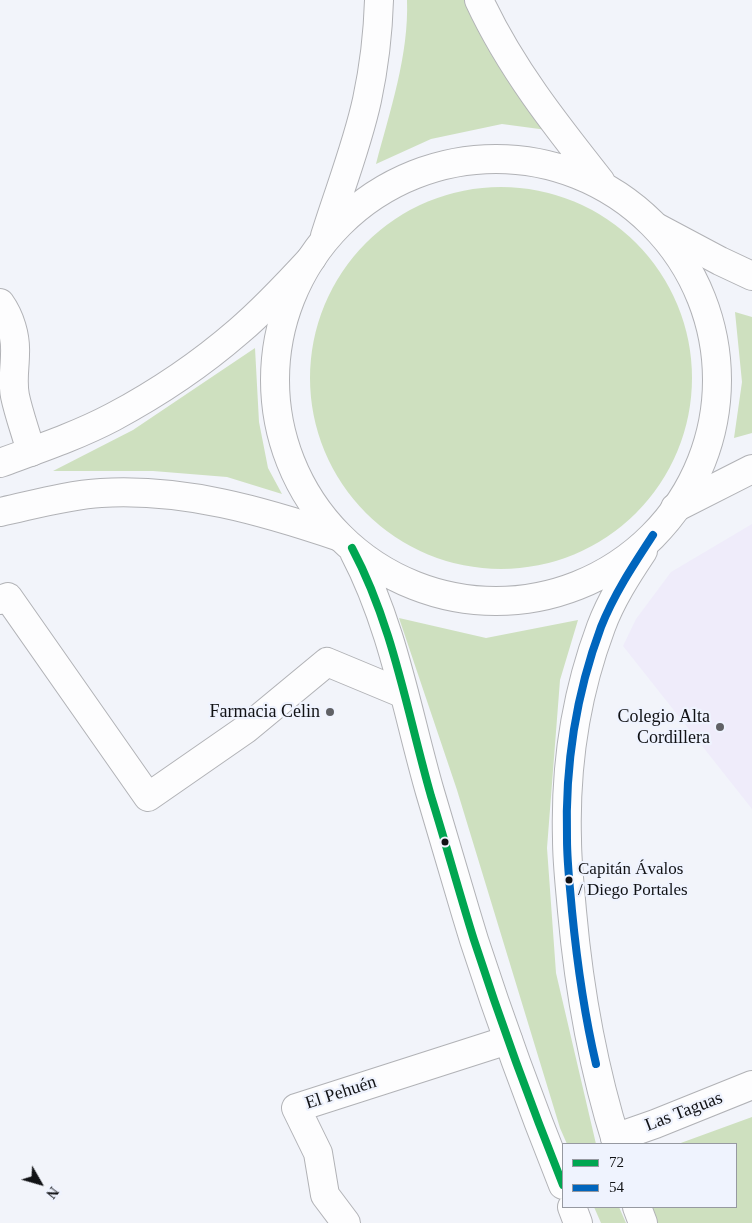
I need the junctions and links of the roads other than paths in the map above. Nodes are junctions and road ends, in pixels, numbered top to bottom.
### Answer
1 (379, 0) edge
2 (478, 0) edge
3 (604, 185) junction
4 (658, 228) junction
5 (317, 251) junction
6 (752, 276) edge
7 (0, 303) edge
8 (30, 452) junction
9 (0, 463) edge
10 (752, 470) edge
11 (675, 508) junction
12 (0, 512) edge
13 (653, 535) junction
14 (346, 543) junction
15 (0, 600) edge
16 (404, 694) junction
17 (508, 1040) junction
18 (752, 1085) edge
19 (616, 1141) edge
20 (562, 1182) edge
21 (572, 1208) edge
22 (637, 1208) edge
23 (346, 1223) edge
24 (578, 1223) edge
25 (643, 1223) edge

1 - 5 main road
2 - 3 main road
3 - 4 main road
3 - 5 main road
4 - 6 main road
4 - 11 main road
5 - 8 main road
5 - 14 main road
7 - 8 main road
8 - 9 main road
10 - 11 main road
11 - 13 main road
12 - 14 main road
13 - 14 main road
13 - 19 main road
14 - 16 main road
15 - 16 main road
16 - 17 main road
17 - 20 main road
17 - 23 main road, El Pehuén
18 - 19 main road, Las Taguas
21 - 24 main road
22 - 25 main road

